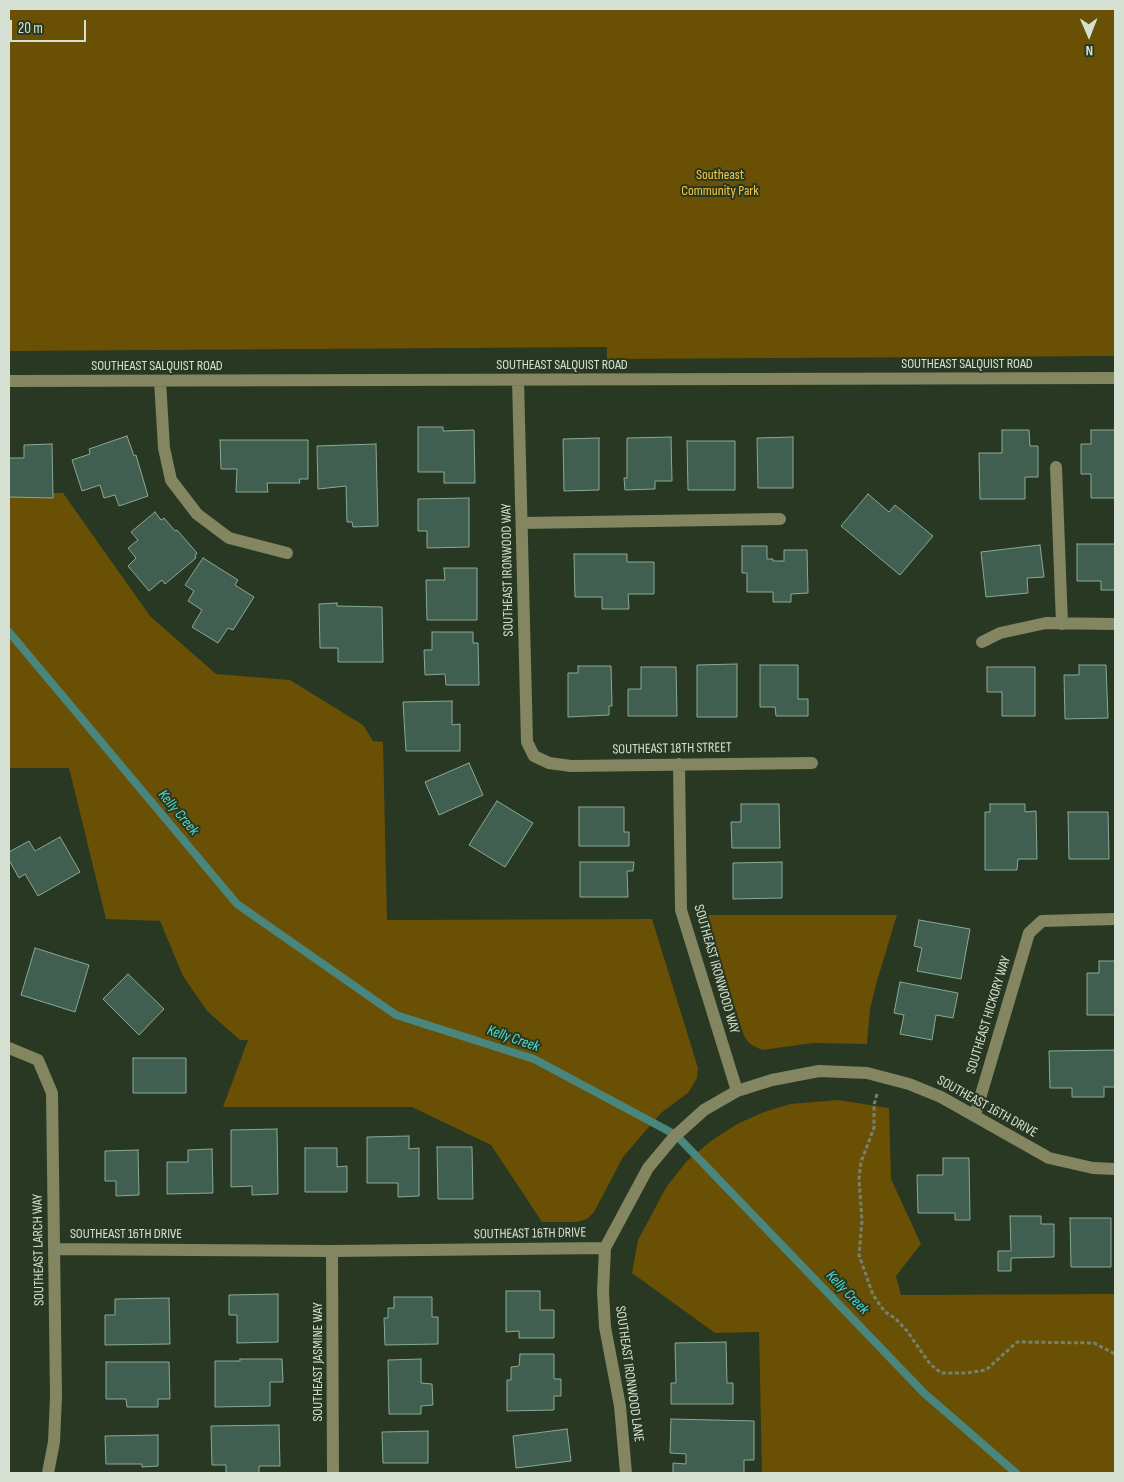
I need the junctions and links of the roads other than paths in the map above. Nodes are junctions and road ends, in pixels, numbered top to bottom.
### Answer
1 (1115, 378) edge
2 (518, 380) junction
3 (9, 381) edge
4 (160, 381) junction
5 (1056, 467) dead end
6 (780, 519) dead end
7 (522, 523) junction
8 (287, 553) dead end
9 (1062, 624) junction
10 (1115, 624) edge
11 (982, 642) dead end
12 (534, 756) joint
13 (812, 763) dead end
14 (679, 764) junction
15 (1115, 919) edge
16 (9, 1048) edge
17 (737, 1091) junction
18 (975, 1115) junction
19 (1115, 1169) edge
20 (605, 1248) junction
21 (54, 1249) junction
22 (332, 1251) junction
23 (48, 1473) edge
24 (334, 1473) edge
25 (626, 1473) edge

1 - 2 street, SOUTHEAST SALQUIST ROAD
2 - 4 street, SOUTHEAST SALQUIST ROAD
2 - 7 street, SOUTHEAST IRONWOOD WAY
3 - 4 street, SOUTHEAST SALQUIST ROAD
4 - 8 street
5 - 9 street
6 - 7 street
7 - 12 street, SOUTHEAST IRONWOOD WAY
9 - 10 street
9 - 11 street
12 - 14 street, SOUTHEAST 18TH STREET
13 - 14 street, SOUTHEAST 18TH STREET
14 - 17 street, SOUTHEAST IRONWOOD WAY
15 - 18 street, SOUTHEAST HICKORY WAY
16 - 21 street, SOUTHEAST LARCH WAY
17 - 18 street, SOUTHEAST 16TH DRIVE
17 - 20 street, SOUTHEAST 16TH DRIVE
18 - 19 street, SOUTHEAST 16TH DRIVE
20 - 22 street, SOUTHEAST 16TH DRIVE
20 - 25 street, SOUTHEAST IRONWOOD LANE
21 - 22 street, SOUTHEAST 16TH DRIVE
21 - 23 street, SOUTHEAST LARCH WAY
22 - 24 street, SOUTHEAST JASMINE WAY

